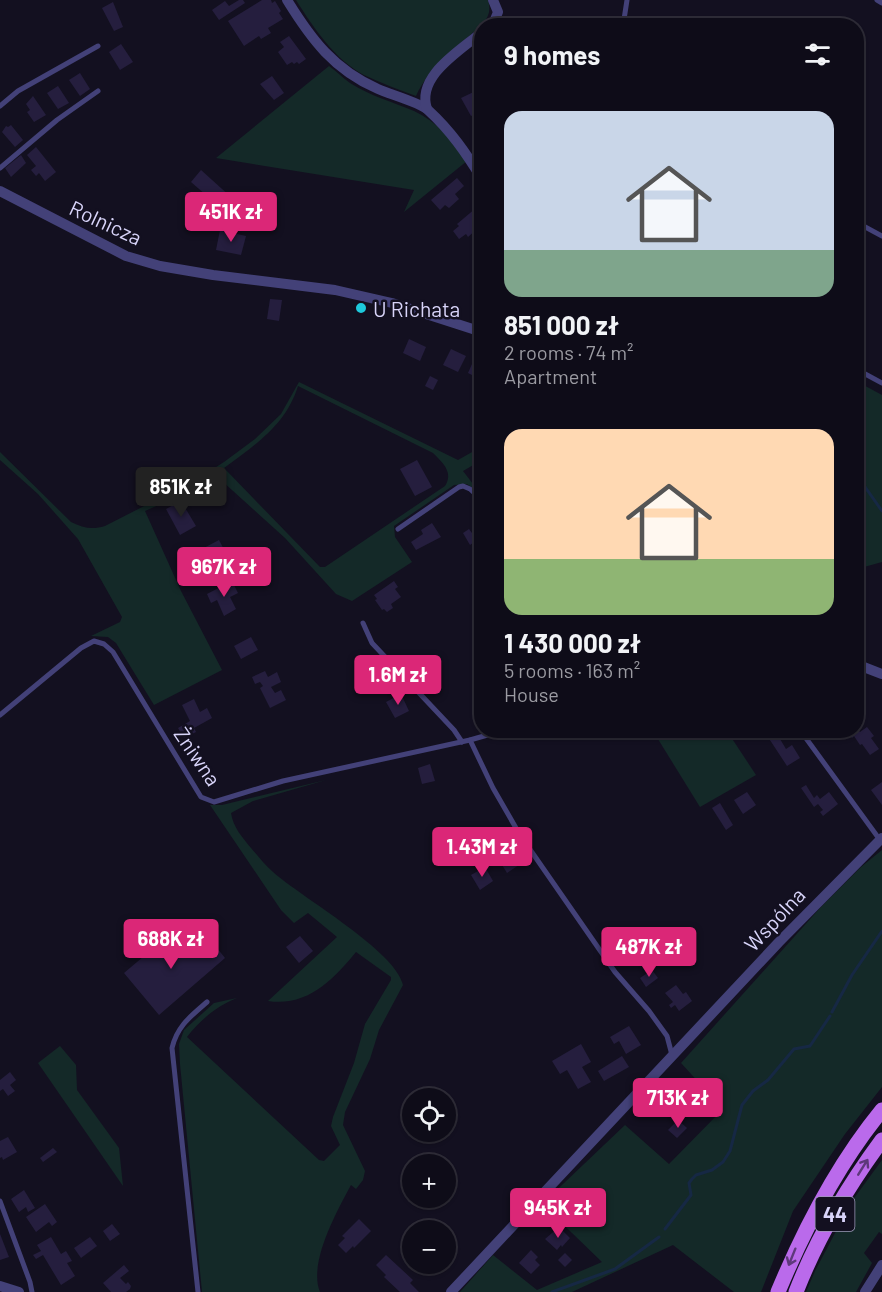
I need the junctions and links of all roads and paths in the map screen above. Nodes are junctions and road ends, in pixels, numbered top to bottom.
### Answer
1 (287, 0) edge
2 (494, 0) edge
3 (627, 0) edge
4 (877, 0) edge
5 (882, 3) edge
6 (496, 18) edge
7 (624, 18) edge
8 (474, 40) edge
9 (98, 46) dead end
10 (98, 91) dead end
11 (0, 106) edge
12 (427, 109) junction
13 (474, 165) edge
14 (0, 168) edge
15 (0, 191) edge
16 (864, 227) edge
17 (882, 237) edge
18 (474, 329) edge
19 (864, 373) edge
20 (882, 383) edge
21 (474, 493) edge
22 (398, 529) dead end
23 (363, 623) dead end
24 (864, 667) edge
25 (882, 674) edge
26 (0, 715) edge
27 (477, 738) edge
28 (806, 738) edge
29 (470, 740) junction
30 (462, 742) junction
31 (881, 839) edge
32 (207, 1002) dead end
33 (672, 1056) junction
34 (882, 1110) edge
35 (882, 1140) edge
36 (0, 1202) edge
37 (882, 1265) edge
38 (0, 1286) edge
39 (19, 1292) edge
40 (32, 1292) edge
41 (198, 1292) edge
42 (451, 1292) edge
43 (778, 1292) edge
44 (796, 1292) edge
45 (865, 1292) edge

1 - 12 street
2 - 6 street
3 - 7 lane
4 - 5 lane
8 - 12 street
9 - 11 lane
10 - 14 lane
12 - 13 street
15 - 18 street, Rolnicza
16 - 17 lane
19 - 20 lane
21 - 22 lane
23 - 30 lane
24 - 25 street
26 - 30 lane, Żniwna
27 - 29 lane, Żniwna
28 - 31 lane
29 - 30 lane, Żniwna
29 - 33 lane
31 - 33 street, Wspólna
32 - 41 lane
33 - 42 street, Wspólna
34 -> 43 main road, 44
44 -> 35 main road, 44
36 - 40 lane
37 - 45 street
38 - 39 street

